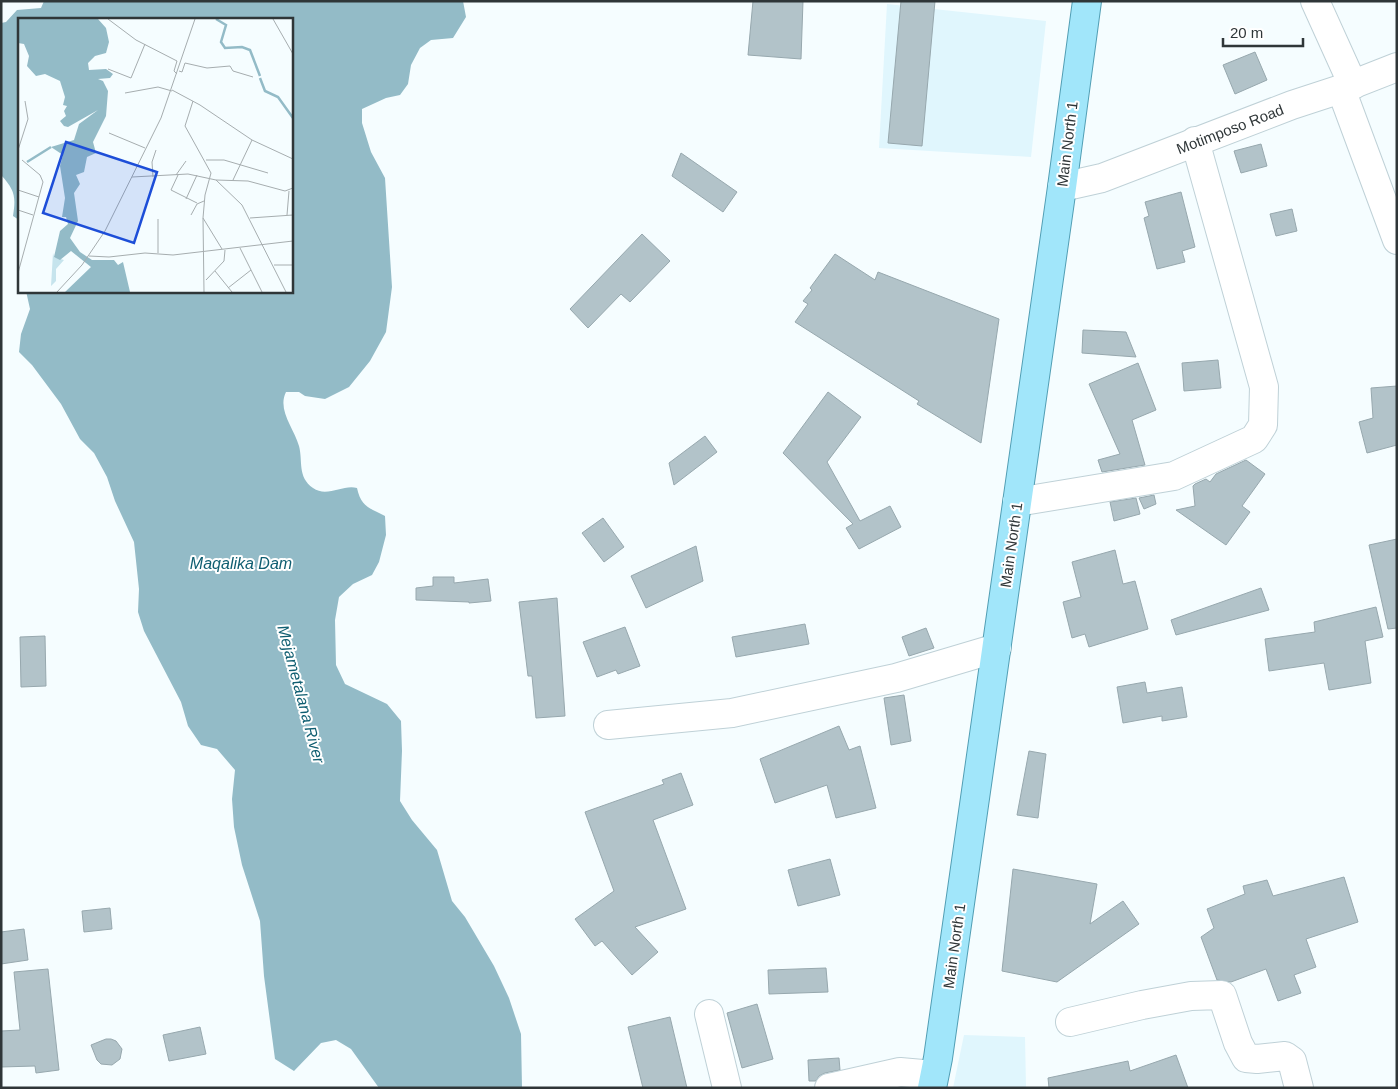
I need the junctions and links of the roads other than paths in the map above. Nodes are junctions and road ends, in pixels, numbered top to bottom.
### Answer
1 (1087, 1) edge
2 (1315, 1) edge
3 (1397, 67) edge
4 (1347, 87) junction
5 (1195, 141) junction
6 (1062, 186) junction
7 (1397, 240) edge
8 (1018, 502) junction
9 (997, 648) junction
10 (608, 725) dead end
11 (709, 1014) dead end
12 (1070, 1022) dead end
13 (933, 1081) edge
14 (727, 1088) edge
15 (829, 1088) edge
16 (1299, 1088) edge

1 - 6 main road, Main North 1
2 - 4 street
3 - 4 street, Motimposo Road
4 - 5 street, Motimposo Road
4 - 7 street
5 - 6 street, Motimposo Road
5 - 8 street
6 - 8 main road, Main North 1
8 - 9 main road, Main North 1
9 - 10 street
9 - 13 main road, Main North 1
11 - 14 street
12 - 16 street
13 - 15 street

